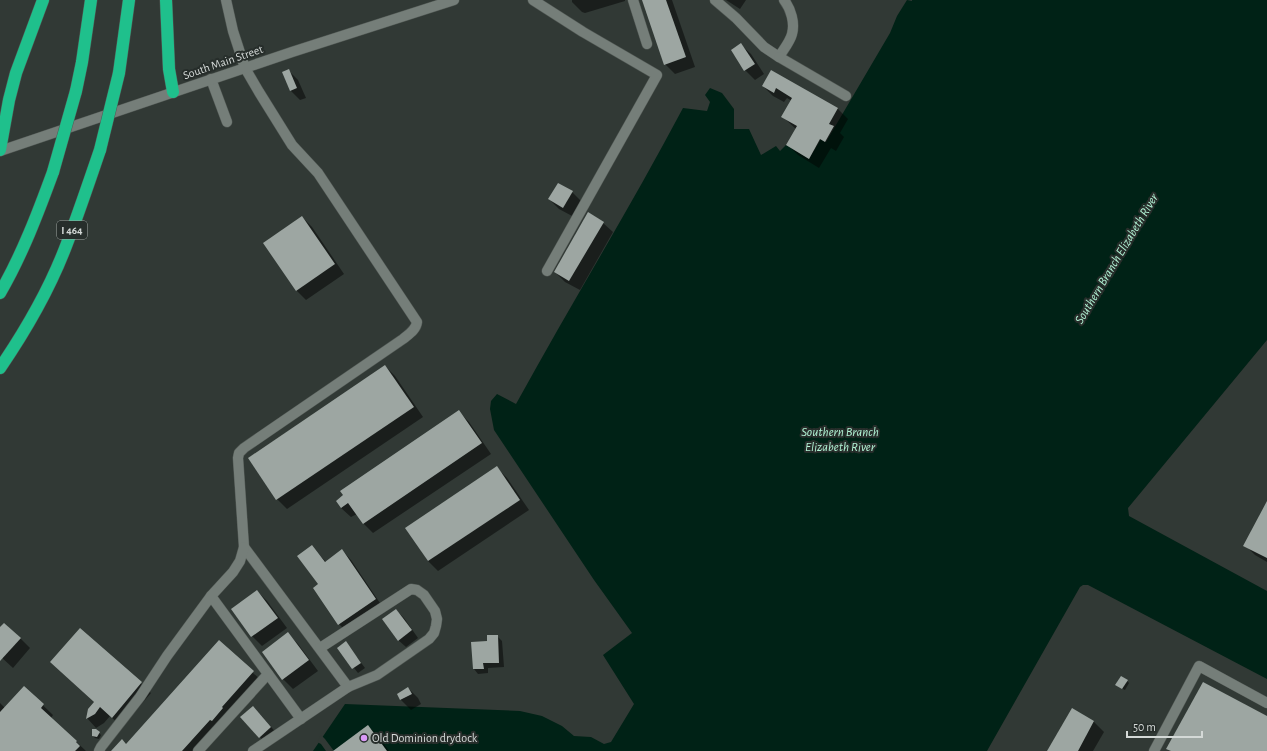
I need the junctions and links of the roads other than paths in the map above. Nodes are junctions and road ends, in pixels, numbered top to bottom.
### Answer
1 (43, 0) edge
2 (91, 0) edge
3 (129, 0) edge
4 (166, 0) edge
5 (226, 0) edge
6 (454, 0) edge
7 (533, 0) edge
8 (633, 0) edge
9 (715, 0) edge
10 (784, 0) edge
11 (647, 44) dead end
12 (779, 57) junction
13 (245, 68) junction
14 (211, 79) junction
15 (173, 92) junction
16 (846, 96) dead end
17 (227, 122) dead end
18 (0, 150) edge
19 (547, 271) dead end
20 (0, 293) edge
21 (0, 368) edge
22 (244, 547) junction
23 (210, 596) junction
24 (320, 648) junction
25 (268, 674) junction
26 (348, 687) junction
27 (1267, 703) edge
28 (301, 719) junction
29 (99, 751) edge
30 (198, 751) edge
31 (253, 751) edge
32 (1154, 751) edge

1 - 18 highway
2 - 20 highway, bridge
3 - 21 highway, I 464, bridge
4 - 15 highway
5 - 13 street
6 - 13 street, South Main Street
7 - 19 street
8 - 11 street
9 - 12 street
10 - 12 street
12 - 16 street
13 - 14 street, South Main Street
13 - 22 street
14 - 15 street, South Main Street
14 - 17 street
15 - 18 street, South Main Street
22 - 23 street
22 - 24 street
23 - 25 street
23 - 29 street
24 - 26 street
24 - 26 street
25 - 28 street
25 - 30 street
26 - 28 street
27 - 32 street
28 - 31 street

